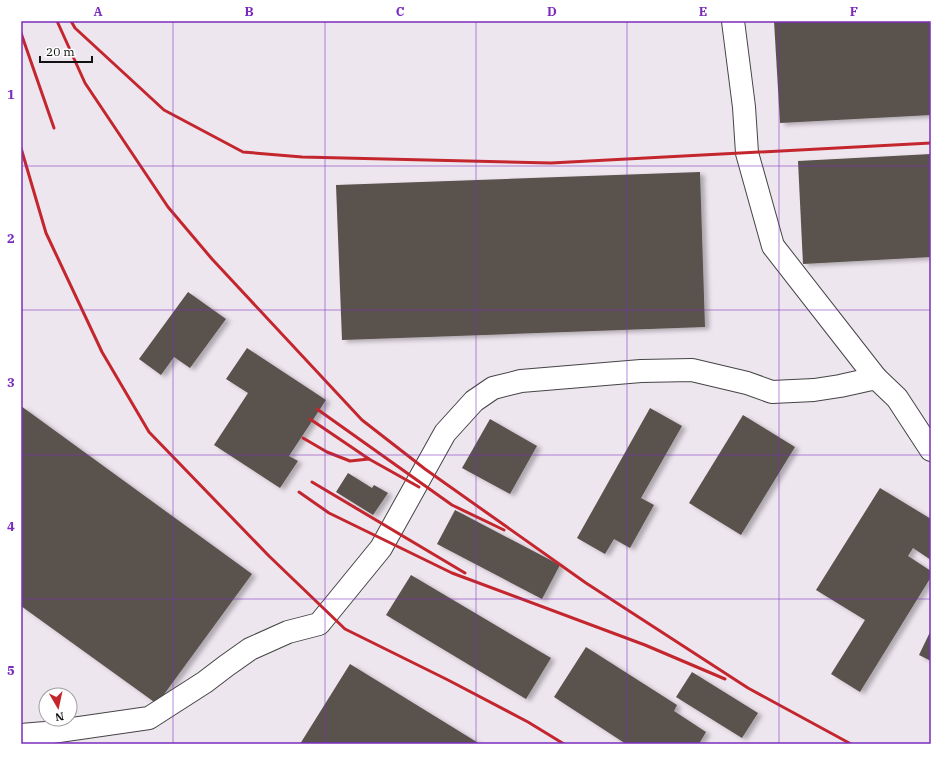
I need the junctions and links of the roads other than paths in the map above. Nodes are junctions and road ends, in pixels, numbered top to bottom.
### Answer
1 (733, 21) edge
2 (876, 378) junction
3 (931, 450) edge
4 (21, 735) edge

1 - 2 lane
2 - 3 lane
2 - 4 lane

